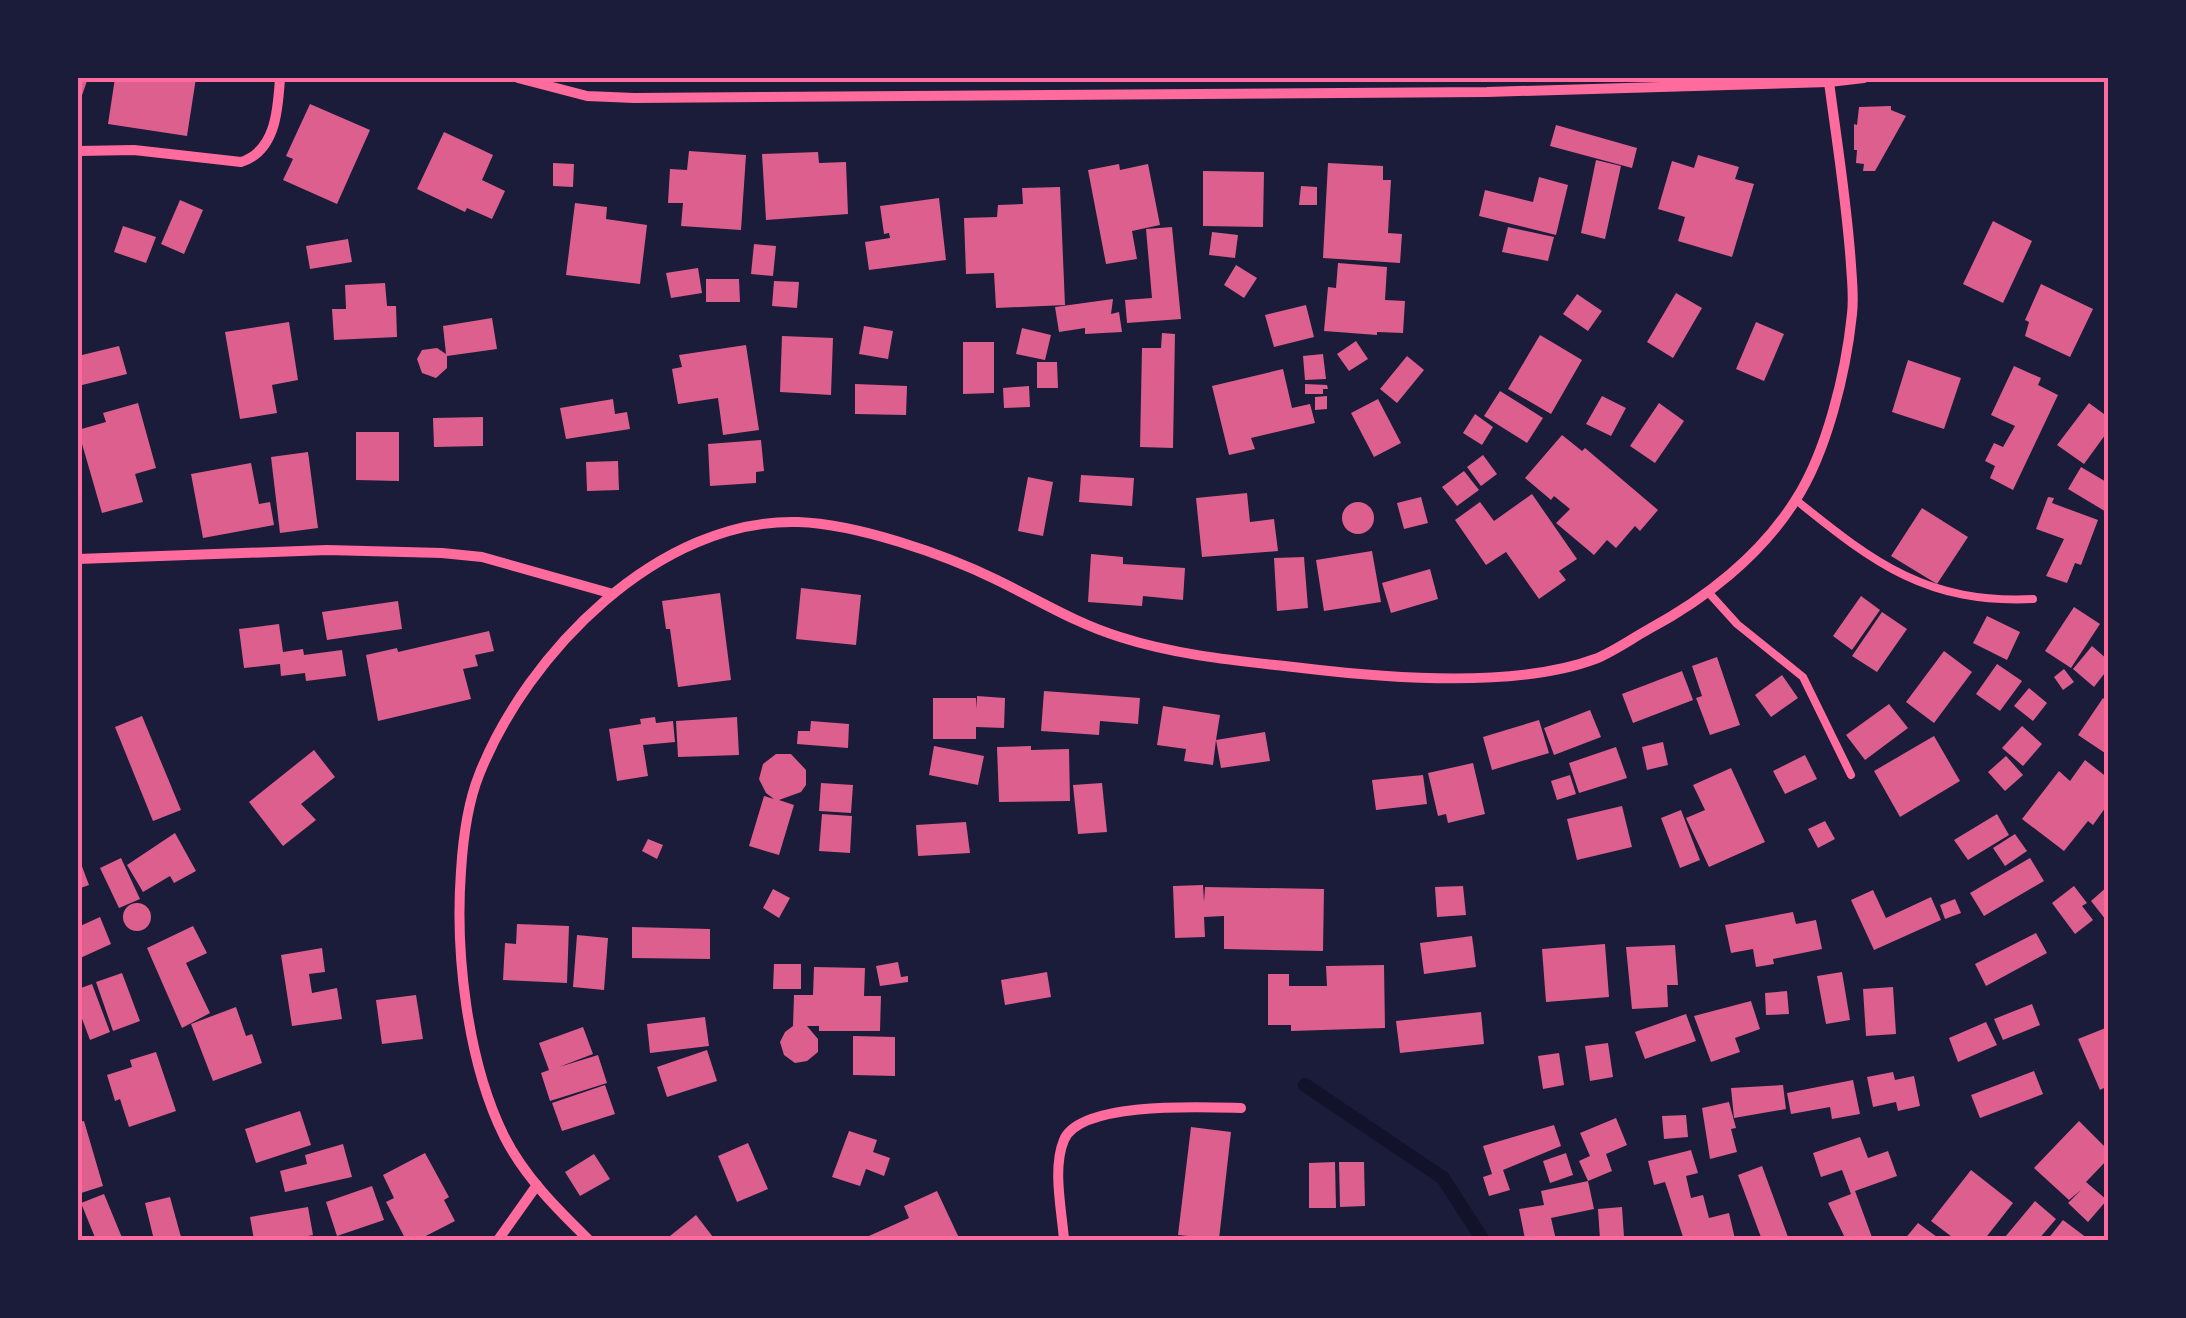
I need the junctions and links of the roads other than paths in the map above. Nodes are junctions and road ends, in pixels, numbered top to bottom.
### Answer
1 (280, 78) edge
2 (518, 78) edge
3 (1864, 78) edge
4 (1829, 82) junction
5 (78, 152) edge
6 (1796, 500) junction
7 (78, 558) edge
8 (1709, 593) junction
9 (613, 594) junction
10 (2033, 599) dead end
11 (1851, 775) dead end
12 (1241, 1108) dead end
13 (537, 1185) junction
14 (498, 1240) edge
15 (589, 1240) edge
16 (1064, 1240) edge

1 - 5 street
2 - 4 street
3 - 4 street
4 - 6 street
6 - 8 street
6 - 10 lane
7 - 9 street
8 - 9 street
8 - 11 lane
9 - 13 street
12 - 16 street
13 - 14 street
13 - 15 street

